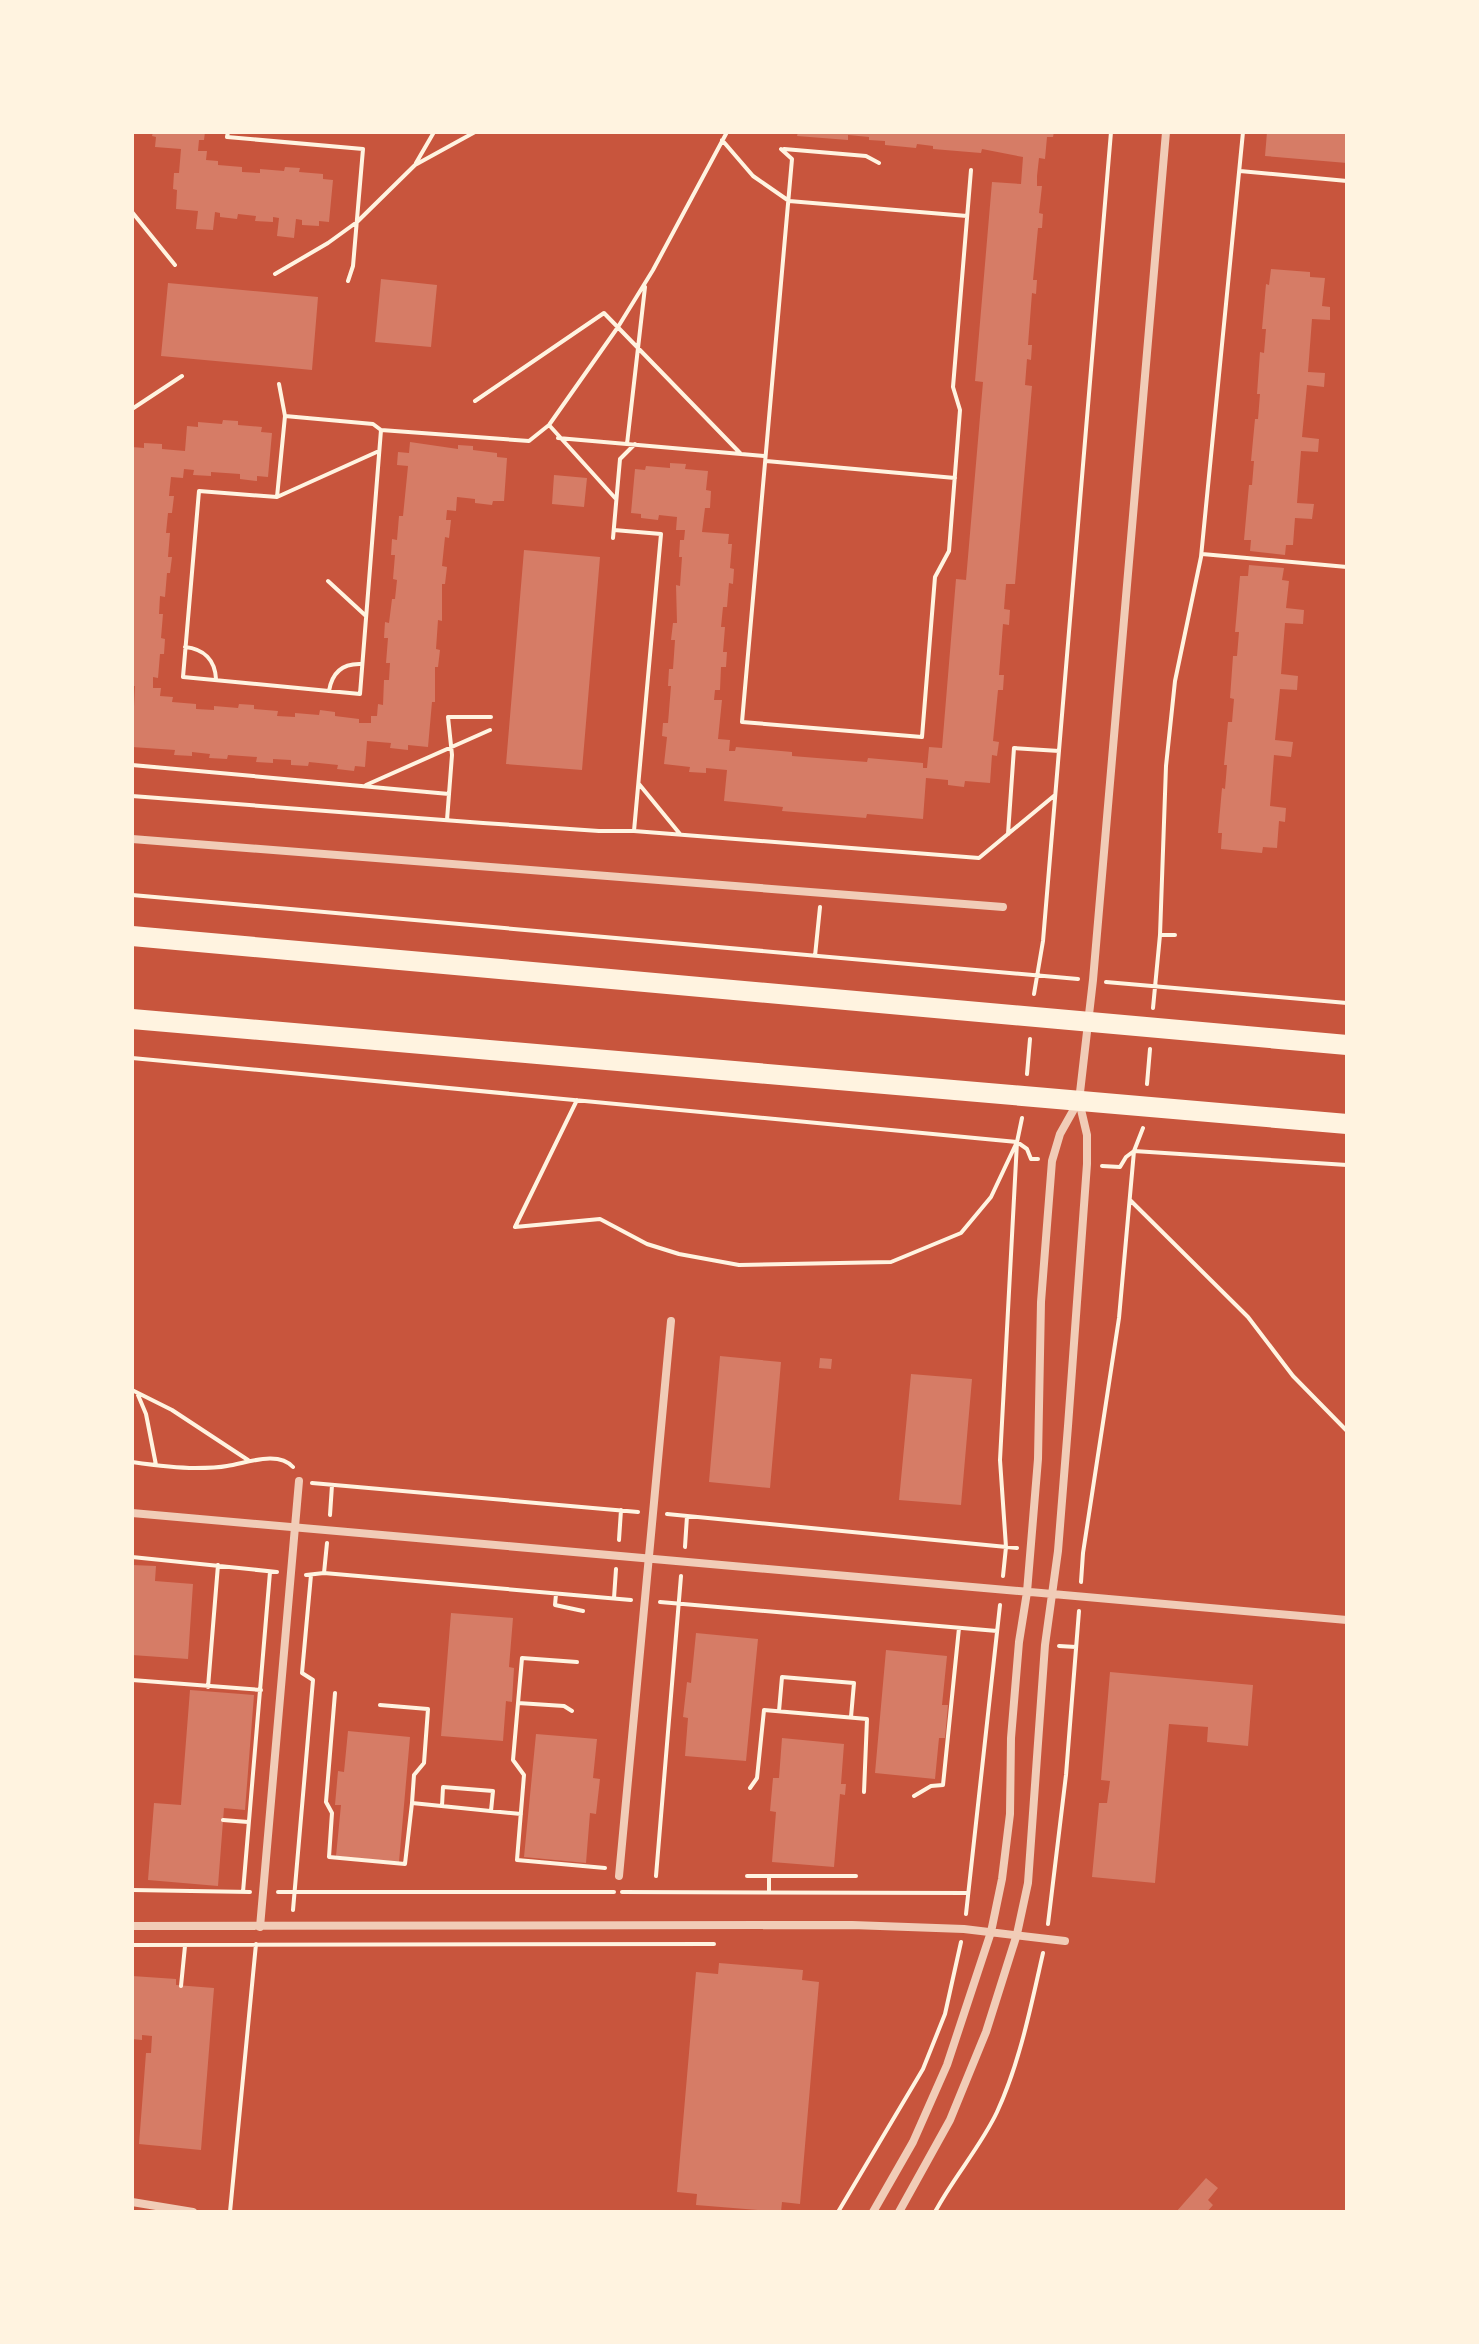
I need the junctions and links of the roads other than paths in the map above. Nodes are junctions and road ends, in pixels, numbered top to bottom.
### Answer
1 (1166, 132) edge
2 (132, 839) edge
3 (1003, 907) dead end
4 (132, 936) edge
5 (132, 1019) edge
6 (1088, 1023) junction
7 (1347, 1045) edge
8 (1079, 1101) junction
9 (1347, 1124) edge
10 (671, 1321) dead end
11 (299, 1481) road end
12 (132, 1513) edge
13 (295, 1527) junction
14 (648, 1559) junction
15 (1027, 1592) junction
16 (1052, 1594) junction
17 (1347, 1620) edge
18 (620, 1872) road end
19 (132, 1926) edge
20 (260, 1927) junction
21 (991, 1932) junction
22 (1017, 1934) junction
23 (1065, 1941) dead end
24 (132, 2202) edge
25 (193, 2212) edge
26 (873, 2212) edge
27 (899, 2212) edge

1 - 6 street
2 - 3 street
4 - 6 main road
5 - 8 main road
6 - 7 main road
6 - 8 street
8 - 9 main road
8 - 15 street
8 - 16 street
10 - 14 street
11 - 13 street
12 - 13 street
13 - 14 street
13 - 20 street
14 - 15 street
14 - 18 street
15 - 16 street
15 - 21 street
16 - 17 street
16 - 22 street
19 - 20 street
20 - 21 street
21 - 22 street
21 - 26 street
22 - 23 street
22 - 27 street
24 - 25 street

